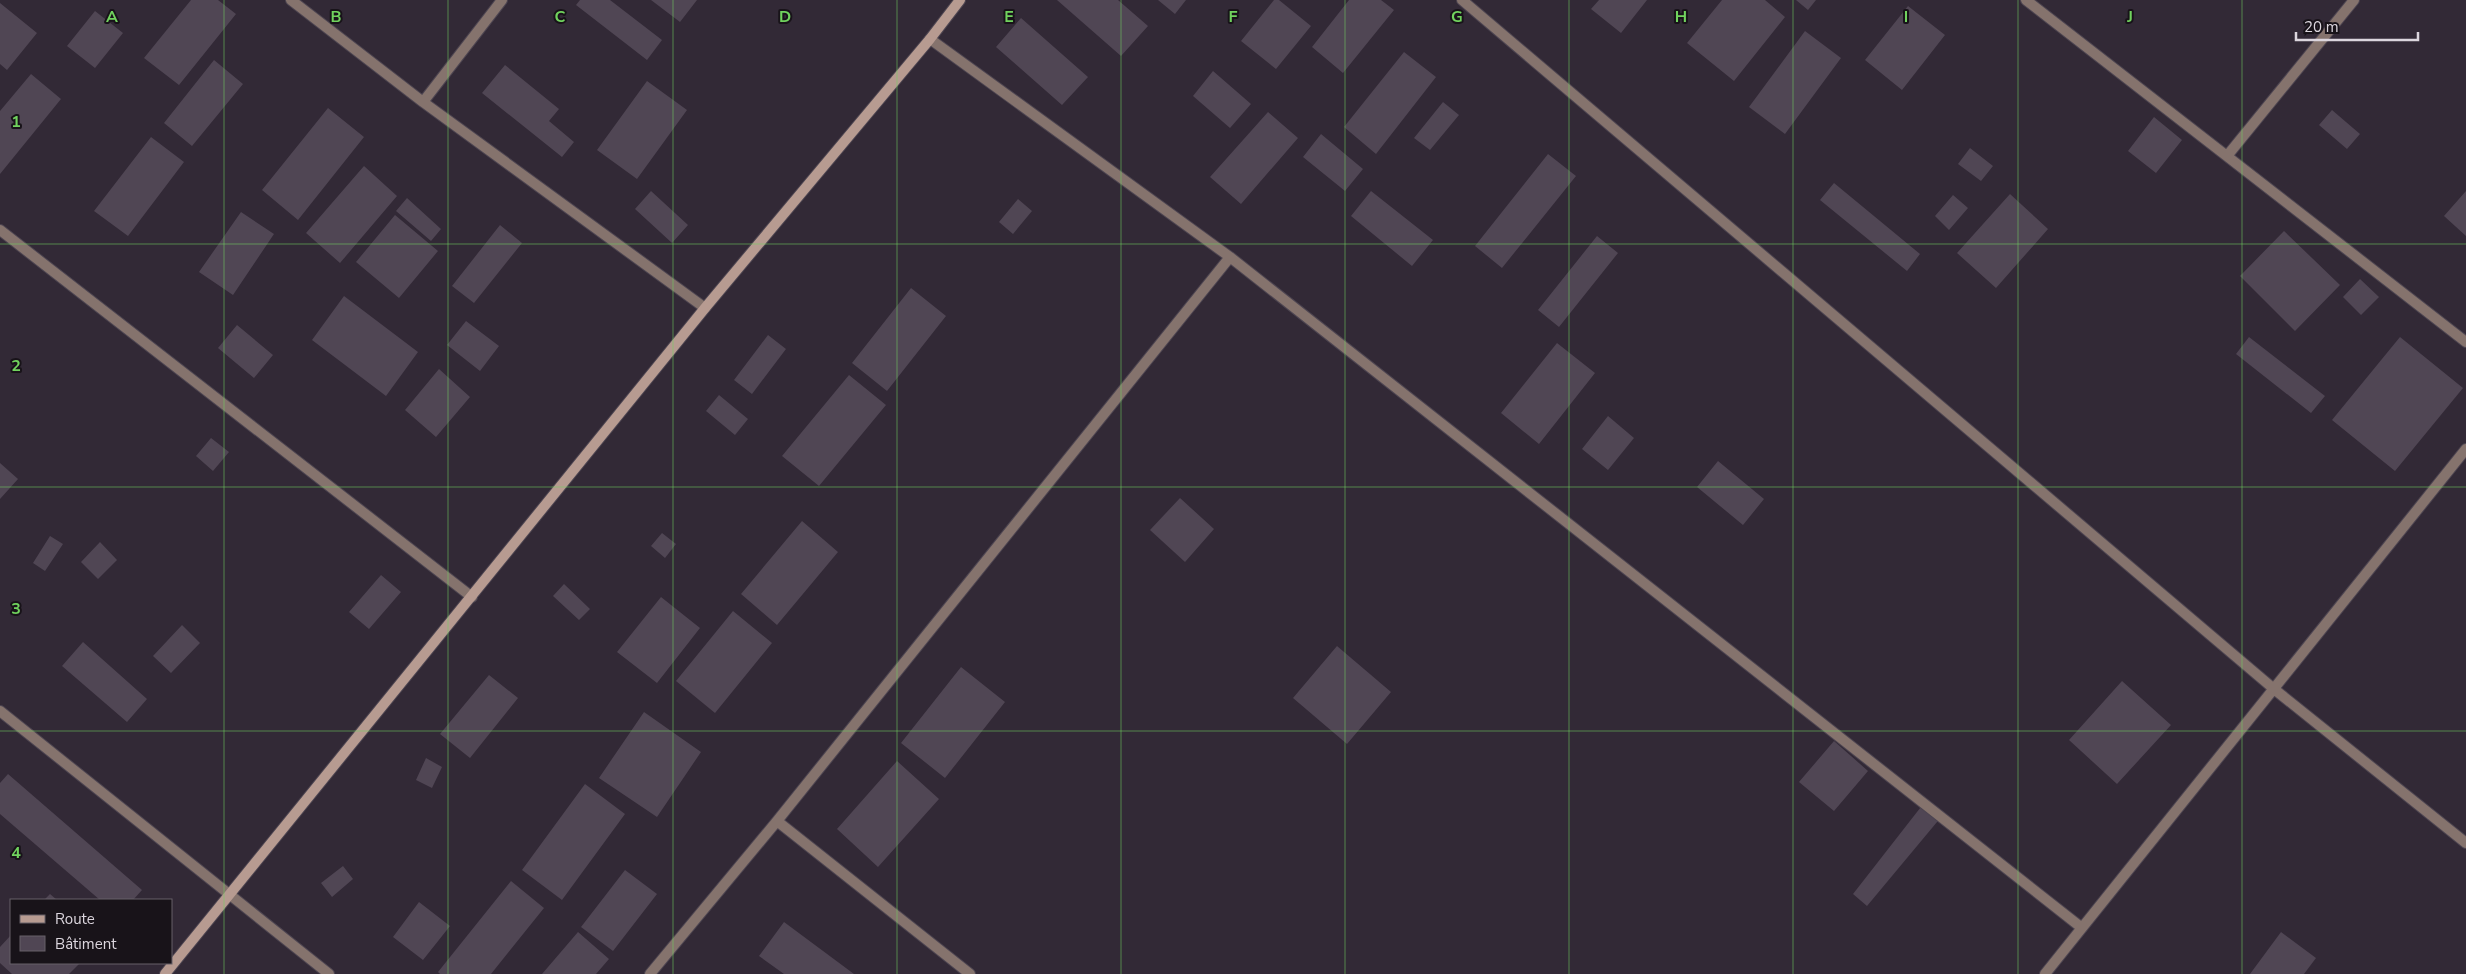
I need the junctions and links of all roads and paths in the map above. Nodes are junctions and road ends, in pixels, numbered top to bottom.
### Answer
1 (291, 0) edge
2 (502, 0) edge
3 (960, 0) edge
4 (1462, 0) edge
5 (2026, 0) edge
6 (2354, 0) edge
7 (930, 39) junction
8 (423, 102) junction
9 (2227, 156) junction
10 (0, 230) edge
11 (1230, 258) junction
12 (705, 308) junction
13 (2466, 342) edge
14 (2466, 449) edge
15 (472, 597) junction
16 (2274, 689) junction
17 (0, 711) edge
18 (777, 821) junction
19 (2466, 843) edge
20 (228, 893) junction
21 (2082, 928) junction
22 (165, 974) edge
23 (329, 974) edge
24 (650, 974) edge
25 (970, 974) edge
26 (2045, 974) edge

1 - 8 street
2 - 8 street
3 - 7 street
4 - 16 street
5 - 9 street
6 - 9 street
7 - 11 street
7 - 12 street
8 - 12 street
9 - 13 street
10 - 15 street
11 - 18 street
11 - 21 street
12 - 15 street
14 - 16 street
15 - 20 street
16 - 19 street
16 - 21 street
17 - 20 street
18 - 24 street
18 - 25 street
20 - 22 street
20 - 23 street
21 - 26 street

